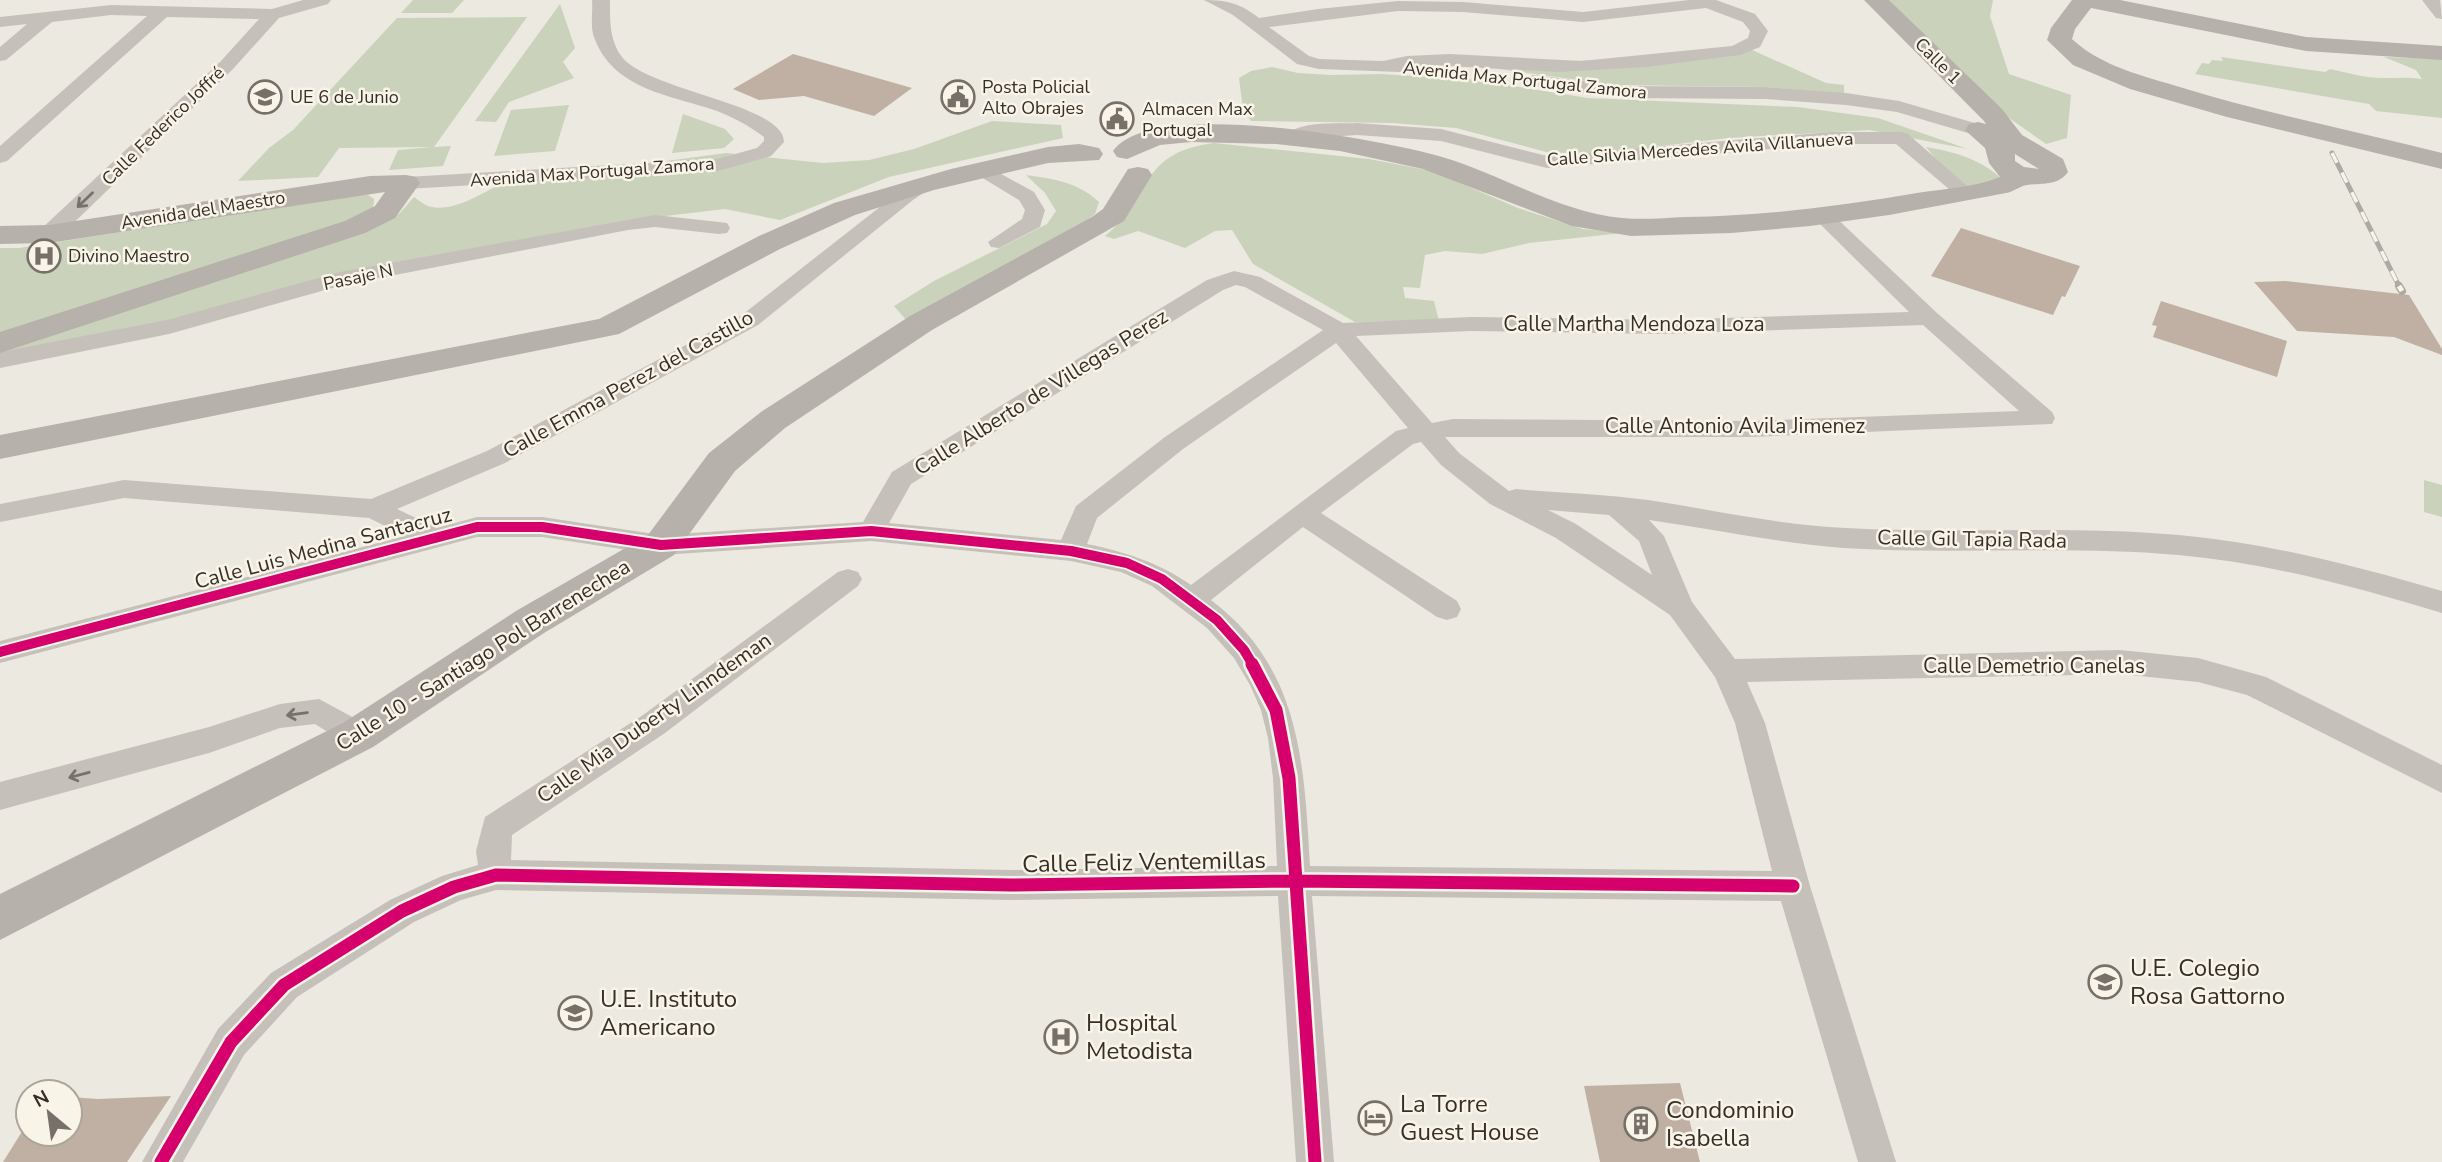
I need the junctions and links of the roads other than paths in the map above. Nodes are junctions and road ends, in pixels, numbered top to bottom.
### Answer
1 (323, 0) edge
2 (601, 0) edge
3 (1213, 0) edge
4 (1876, 0) edge
5 (2085, 0) edge
6 (2431, 0) edge
7 (214, 6) edge
8 (60, 10) edge
9 (163, 11) junction
10 (273, 14) junction
11 (2442, 14) edge
12 (0, 22) edge
13 (1256, 24) junction
14 (2442, 53) edge
15 (0, 56) edge
16 (1384, 66) junction
17 (1990, 123) junction
18 (1294, 137) junction
19 (0, 157) edge
20 (2442, 161) edge
21 (1136, 163) junction
22 (983, 170) junction
23 (933, 180) junction
24 (406, 183) junction
25 (1094, 184) junction
26 (1964, 192) junction
27 (1824, 217) junction
28 (719, 228) dead end
29 (49, 234) junction
30 (0, 235) edge
31 (999, 242) dead end
32 (1929, 318) junction
33 (1339, 330) junction
34 (0, 343) edge
35 (0, 360) edge
36 (1429, 434) junction
37 (0, 447) edge
38 (1499, 496) junction
39 (1616, 506) junction
40 (373, 509) junction
41 (0, 513) edge
42 (1302, 513) junction
43 (871, 531) junction
44 (436, 539) junction
45 (661, 545) junction
46 (1071, 551) junction
47 (848, 579) dead end
48 (1191, 600) junction
49 (2442, 602) edge
50 (1680, 607) junction
51 (1447, 609) dead end
52 (0, 652) edge
53 (1727, 671) junction
54 (358, 735) junction
55 (2442, 780) edge
56 (0, 796) edge
57 (496, 875) junction
58 (1294, 881) junction
59 (1793, 886) junction
60 (0, 918) edge
61 (161, 1162) edge
62 (1315, 1162) edge
63 (1877, 1162) edge

1 - 10 street
2 - 24 street, Avenida Max Portugal Zamora
3 - 13 street, Avenida Max Portugal Zamora
4 - 17 main road, Calle 1
5 - 14 main road
5 - 20 main road
6 - 11 street
7 - 9 street
7 - 10 street
8 - 9 street
8 - 12 street
8 - 15 street
9 - 19 street
10 -> 29 street, Calle Federico Joffré
13 - 16 street, Avenida Max Portugal Zamora
13 - 16 street
16 - 17 street, Avenida Max Portugal Zamora
17 - 26 main road, Calle 1
18 - 21 main road
18 - 26 street, Calle Silvia Mercedes Avila Villanueva
18 - 27 main road
21 - 25 main road
21 - 25 main road, Calle 10 - Santiago Pol Barrenechea
22 - 23 main road
22 - 25 main road
22 - 31 street
23 - 37 main road
23 - 40 street, Calle Emma Perez del Castillo
24 - 29 main road, Avenida del Maestro
24 - 34 main road
25 - 45 main road, Calle 10 - Santiago Pol Barrenechea
26 - 27 main road
27 - 32 street
28 - 35 street, Pasaje N
29 - 30 main road, Avenida del Maestro
32 - 33 street, Calle Martha Mendoza Loza
32 - 36 street, Calle Antonio Avila Jimenez
33 - 36 street
33 - 43 street, Calle Alberto de Villegas Perez
33 - 46 street
36 - 38 street
36 - 42 street, Calle Antonio Avila Jimenez
38 - 39 street, Calle Gil Tapia Rada
38 - 50 street
39 - 49 street, Calle Gil Tapia Rada
39 - 50 street
40 - 41 street
40 - 44 street
42 - 48 street, Calle Antonio Avila Jimenez
42 - 51 street
43 - 45 street, Calle Luis Medina Santacruz
43 - 46 street, Calle Luis Medina Santacruz
44 - 45 street, Calle Luis Medina Santacruz
44 - 52 street, Calle Luis Medina Santacruz
45 - 54 main road, Calle 10 - Santiago Pol Barrenechea
46 - 48 street, Calle Luis Medina Santacruz
47 - 57 street, Calle Mia Duberty Linndeman
48 - 58 street, Calle Luis Medina Santacruz
50 - 53 street
53 - 55 street, Calle Demetrio Canelas
53 - 59 street
54 -> 56 street
54 - 60 main road, Calle 10 - Santiago Pol Barrenechea
57 - 58 street, Calle Feliz Ventemillas
57 - 61 street, Calle Feliz Ventemillas
58 - 59 street, Calle Feliz Ventemillas
58 - 62 street, Calle Luis Medina Santacruz
59 - 63 street

